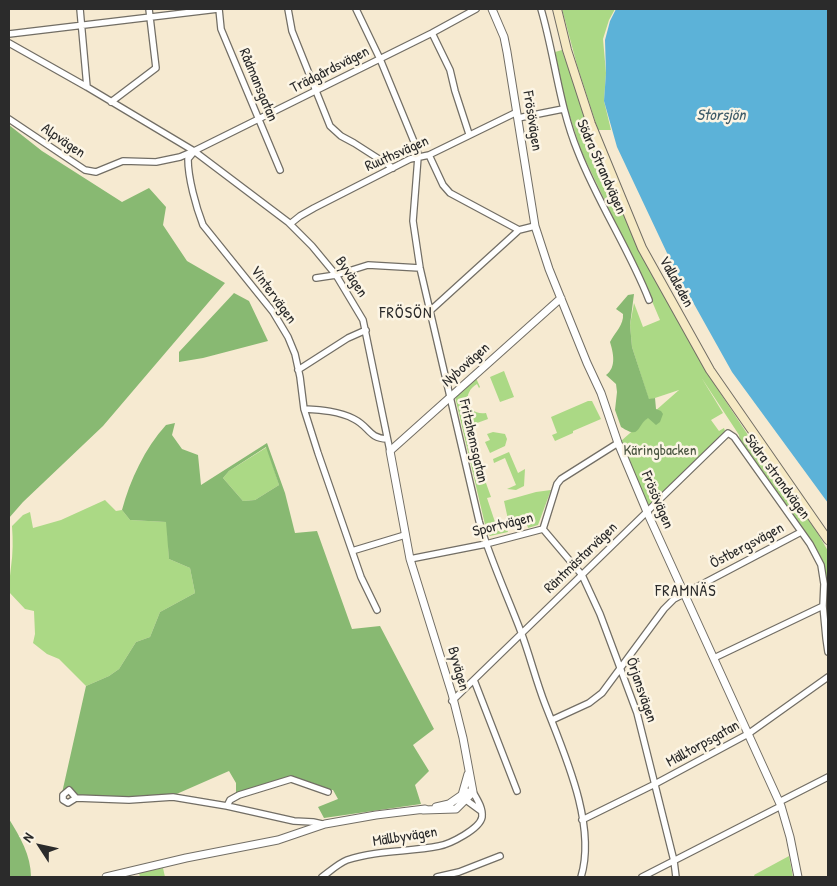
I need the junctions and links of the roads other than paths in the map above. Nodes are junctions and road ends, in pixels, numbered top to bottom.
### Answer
1 (80, 9) edge
2 (149, 9) edge
3 (218, 9) edge
4 (288, 9) edge
5 (356, 9) edge
6 (476, 9) edge
7 (492, 9) edge
8 (541, 9) edge
9 (557, 9) edge
10 (150, 17) junction
11 (82, 26) junction
12 (432, 33) junction
13 (9, 34) edge
14 (9, 43) edge
15 (380, 59) junction
16 (88, 87) junction
17 (316, 91) junction
18 (111, 102) junction
19 (563, 109) junction
20 (517, 114) junction
21 (9, 119) edge
22 (259, 119) junction
23 (468, 134) junction
24 (194, 151) junction
25 (429, 155) junction
26 (418, 157) junction
27 (393, 168) junction
28 (280, 170) dead end
29 (290, 224) junction
30 (535, 226) junction
31 (519, 230) junction
32 (420, 268) junction
33 (336, 275) junction
34 (316, 278) dead end
35 (561, 298) junction
36 (649, 300) dead end
37 (431, 310) junction
38 (366, 330) junction
39 (298, 370) junction
40 (450, 398) junction
41 (304, 409) junction
42 (728, 433) joint
43 (387, 440) junction
44 (618, 443) junction
45 (390, 452) junction
46 (647, 512) junction
47 (543, 529) junction
48 (801, 532) junction
49 (405, 535) junction
50 (828, 540) edge
51 (486, 544) junction
52 (352, 551) junction
53 (410, 559) junction
54 (582, 575) junction
55 (684, 593) junction
56 (823, 606) junction
57 (377, 610) dead end
58 (521, 634) junction
59 (828, 652) edge
60 (714, 658) junction
61 (621, 669) junction
62 (828, 677) edge
63 (474, 680) junction
64 (452, 701) junction
65 (552, 720) junction
66 (748, 734) junction
67 (468, 769) junction
68 (828, 777) edge
69 (655, 784) junction
70 (517, 791) dead end
71 (328, 792) dead end
72 (473, 792) junction
73 (464, 796) junction
74 (76, 798) dead end
75 (780, 804) junction
76 (227, 806) junction
77 (481, 811) junction
78 (582, 820) junction
79 (322, 824) junction
80 (500, 856) dead end
81 (674, 861) junction
82 (128, 875) edge
83 (106, 877) edge
84 (322, 877) edge
85 (437, 877) edge
86 (581, 877) edge
87 (642, 877) edge
88 (676, 877) edge
89 (798, 877) edge

1 - 11 street
2 - 10 street
3 - 10 street
3 - 22 street, Rådmansgatan
4 - 17 street
5 - 15 street, Fritzhemsgatan
6 - 12 street, Trädgårdsvägen
7 - 20 street, Frösövägen
8 - 19 street, Södra Strandvägen
9 - 50 main road, Vallaleden
10 - 11 street
10 - 18 street
11 - 13 street
11 - 16 street
12 - 15 street, Trädgårdsvägen
12 - 23 street
14 - 16 street, Byvägen
15 - 17 street, Trädgårdsvägen
15 - 26 street, Fritzhemsgatan
16 - 18 street, Byvägen
17 - 22 street, Trädgårdsvägen
17 - 27 street
18 - 24 street, Byvägen
19 - 20 street, Ruuthsvägen
19 - 36 street, Södra Strandvägen
20 - 23 street, Ruuthsvägen
20 - 30 street, Frösövägen
21 - 24 street, Alpvägen
22 - 24 street, Trädgårdsvägen
22 - 28 street, Rådmansgatan
23 - 25 street, Ruuthsvägen
24 - 29 street, Byvägen
24 - 39 street, Vintervägen
25 - 26 street, Ruuthsvägen
25 - 31 street
26 - 27 street, Ruuthsvägen
26 - 32 street, Fritzhemsgatan
27 - 29 street, Ruuthsvägen
29 - 33 street, Byvägen
30 - 31 street
30 - 35 street, Frösövägen
31 - 37 street
32 - 33 street
32 - 37 street, Fritzhemsgatan
33 - 34 street
33 - 38 street, Byvägen
35 - 40 street, Nybovägen
35 - 44 street, Frösövägen
37 - 40 street, Fritzhemsgatan
38 - 39 street
38 - 43 street, Byvägen
39 - 41 street, Vintervägen
40 - 45 street, Nybovägen
40 - 51 street, Fritzhemsgatan
41 - 43 street
41 - 52 street, Vintervägen
42 - 46 street, Räntmästarvägen
42 - 48 street, Södra strandvägen
43 - 45 street, Byvägen
44 - 46 street, Frösövägen
44 - 47 street, Sportvägen
45 - 49 street, Byvägen
46 - 54 street, Räntmästarvägen
46 - 55 street, Frösövägen
47 - 51 street, Sportvägen
47 - 54 street, Örjansvägen
48 - 55 street, Östbergsvägen
48 - 56 street, Södra strandvägen
49 - 52 street
49 - 53 street, Byvägen
51 - 53 street, Sportvägen
51 - 58 street, Fritzhemsgatan
52 - 57 street, Vintervägen
53 - 64 street, Byvägen
54 - 58 street, Räntmästarvägen
54 - 61 street, Örjansvägen
55 - 60 street, Frösövägen
55 - 61 street, Östbergsvägen
56 - 59 street, Södra strandvägen
56 - 60 street
58 - 63 street, Räntmästarvägen
58 - 65 street, Fritzhemsgatan
60 - 66 street, Frösövägen
61 - 65 street, Östbergsvägen
61 - 69 street, Örjansvägen
62 - 66 street, Mälltorpsgatan
63 - 64 street, Räntmästarvägen
63 - 70 street
64 - 67 street, Byvägen
65 - 78 street, Fritzhemsgatan
66 - 69 street, Mälltorpsgatan
66 - 75 street, Frösövägen
67 - 72 street, Byvägen
67 - 73 street, Byvägen
68 - 75 street
69 - 78 street, Mälltorpsgatan
69 - 81 street, Örjansvägen
71 - 76 street
72 - 73 street
72 - 77 street
73 - 77 street
73 - 79 street
74 - 76 street
75 - 81 street
75 - 89 street, Frösövägen
76 - 79 street
77 - 84 street, Mällbyvägen
78 - 86 street, Fritzhemsgatan
79 - 82 street
80 - 85 street
81 - 87 street
81 - 88 street, Örjansvägen
82 - 83 street

